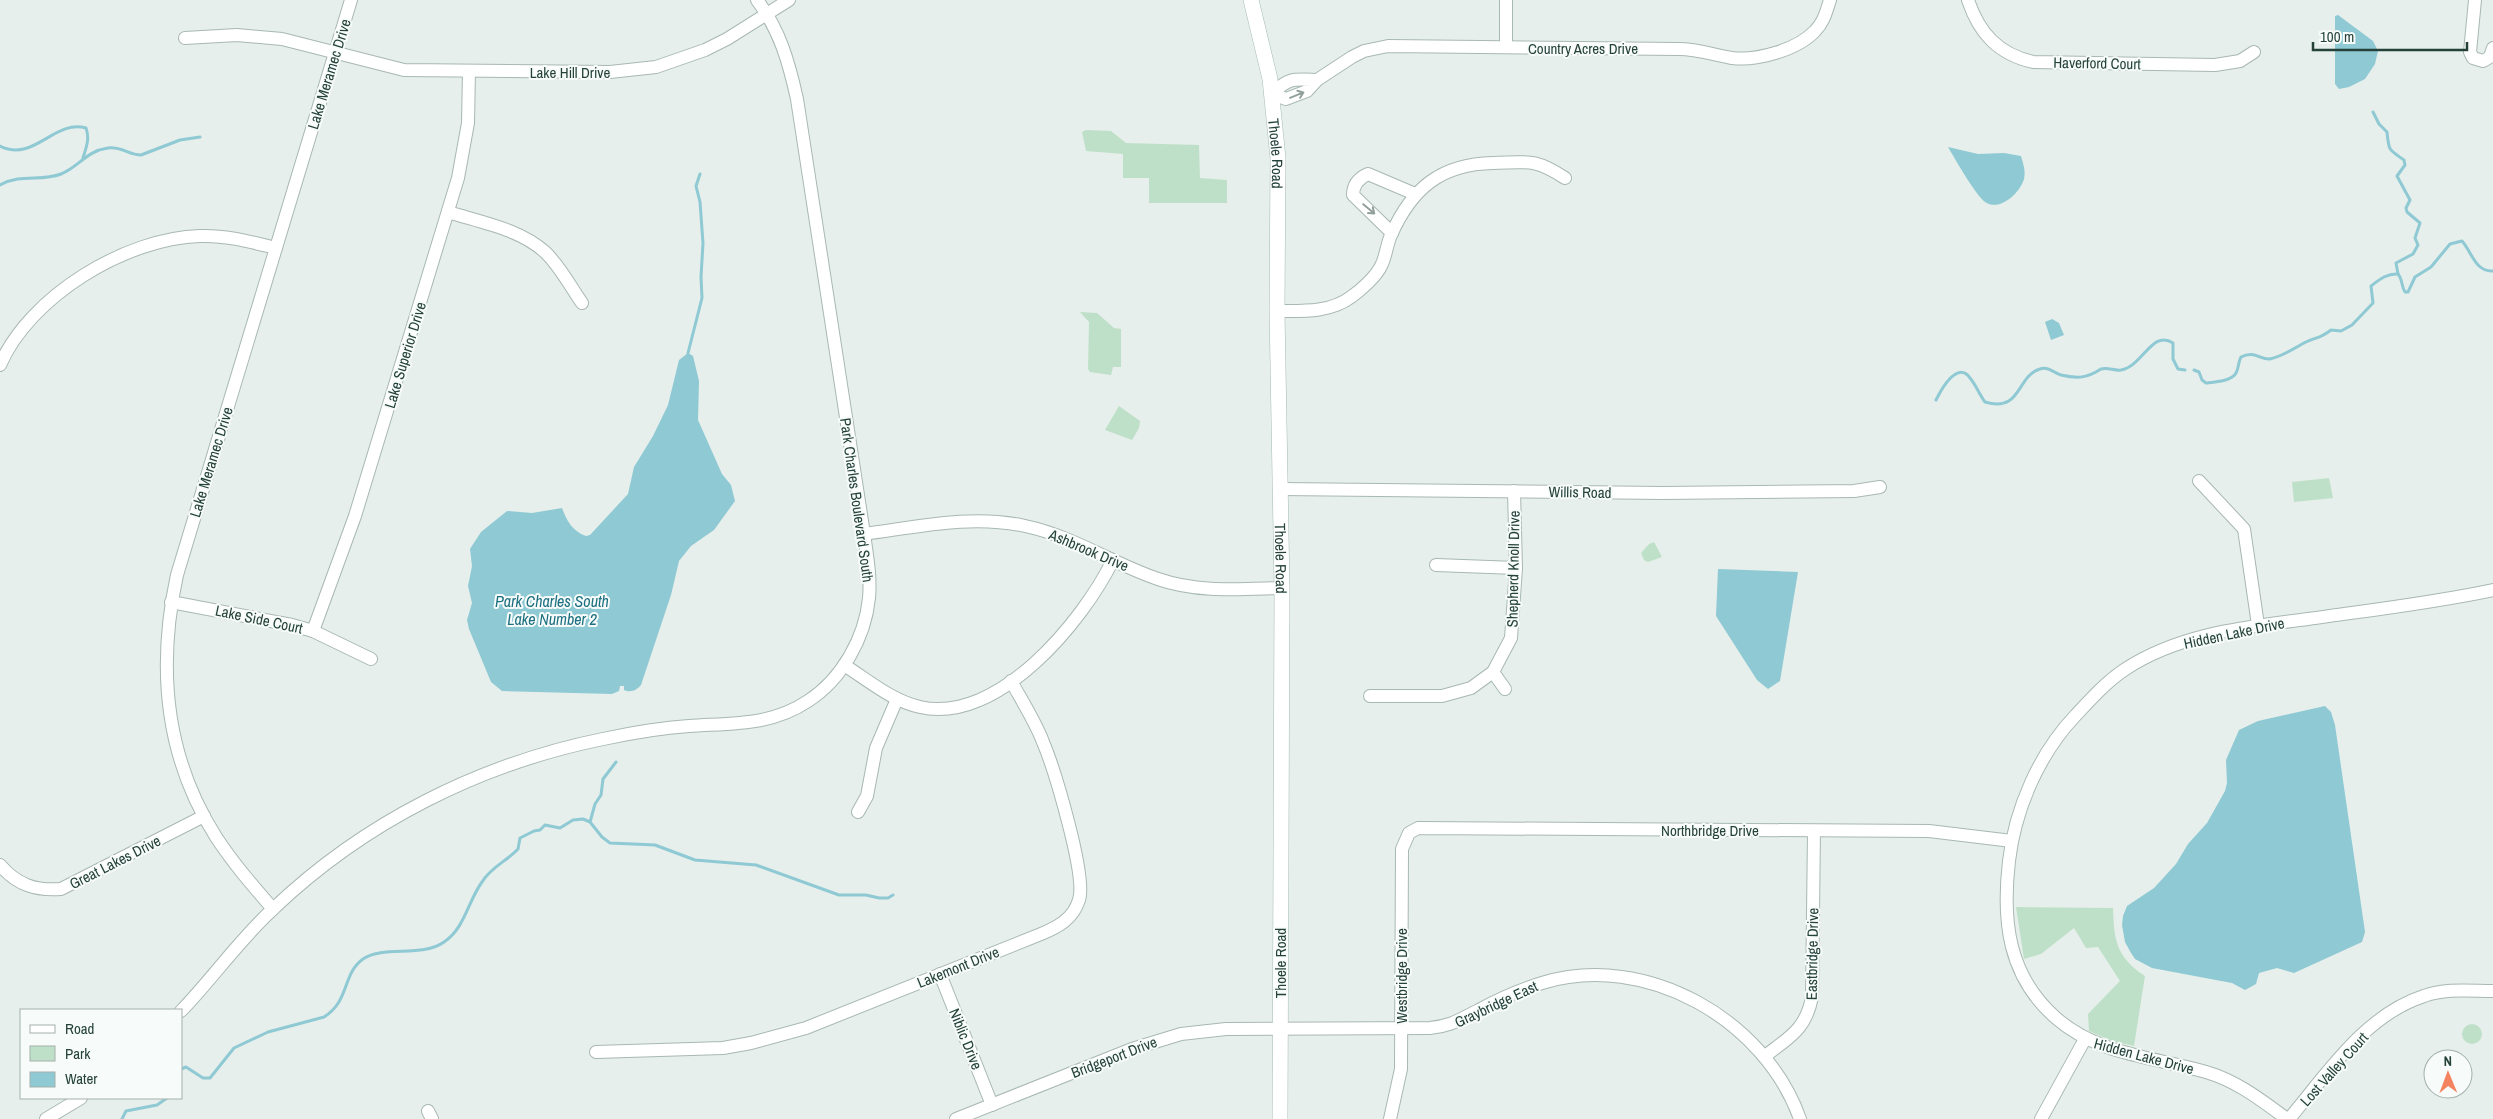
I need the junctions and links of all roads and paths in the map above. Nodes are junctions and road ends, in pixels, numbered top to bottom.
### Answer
1 (351, 0) edge
2 (757, 0) edge
3 (789, 0) edge
4 (1251, 0) edge
5 (1506, 0) edge
6 (1830, 0) edge
7 (1968, 0) edge
8 (2475, 0) edge
9 (767, 13) junction
10 (185, 38) dead end
11 (1506, 47) junction
12 (2493, 48) edge
13 (335, 52) junction
14 (2254, 52) dead end
15 (469, 72) junction
16 (1272, 94) junction
17 (1565, 178) dead end
18 (1416, 194) junction
19 (448, 212) junction
20 (1392, 233) junction
21 (276, 248) junction
22 (582, 303) dead end
23 (1277, 311) junction
24 (0, 365) edge
25 (2199, 481) dead end
26 (1880, 487) dead end
27 (1280, 489) junction
28 (1514, 491) junction
29 (864, 534) junction
30 (1113, 560) junction
31 (1436, 565) dead end
32 (1516, 568) junction
33 (1282, 588) junction
34 (2493, 590) edge
35 (171, 602) junction
36 (2258, 625) junction
37 (313, 631) junction
38 (370, 658) dead end
39 (844, 665) junction
40 (1493, 672) junction
41 (1011, 681) junction
42 (1505, 689) dead end
43 (1370, 696) dead end
44 (897, 699) junction
45 (858, 812) dead end
46 (204, 816) junction
47 (1814, 831) junction
48 (1408, 833) joint
49 (2012, 841) junction
50 (0, 865) edge
51 (273, 908) junction
52 (940, 974) junction
53 (2493, 991) edge
54 (182, 1010) edge
55 (1401, 1027) junction
56 (1280, 1028) junction
57 (2084, 1039) junction
58 (596, 1052) dead end
59 (1765, 1056) junction
60 (79, 1099) edge
61 (992, 1105) junction
62 (46, 1119) edge
63 (956, 1119) edge
64 (1280, 1119) edge
65 (1390, 1119) edge
66 (1800, 1119) edge
67 (2041, 1119) edge
68 (2288, 1119) edge

1 - 13 street, Lake Meramec Drive
2 - 9 street, Park Charles Boulevard South
3 - 9 street, Lake Hill Drive
4 - 16 main road, Thoele Road
5 - 11 street
6 - 11 street, Country Acres Drive
7 - 14 street, Haverford Court
8 - 12 street
9 - 15 street, Lake Hill Drive
9 - 29 street, Park Charles Boulevard South
10 - 13 street, Lake Hill Drive
11 - 16 street, Country Acres Drive
13 - 15 street, Lake Hill Drive
13 - 21 street, Lake Meramec Drive
15 - 19 street, Lake Superior Drive
16 - 23 main road, Thoele Road
17 - 18 street
18 - 20 street
18 -> 20 street
19 - 22 street
19 - 37 street, Lake Superior Drive
20 - 23 street
21 - 24 street
21 - 35 street, Lake Meramec Drive
23 - 27 main road, Thoele Road
25 - 36 street
26 - 28 street, Willis Road
27 - 28 street, Willis Road
27 - 33 main road, Thoele Road
28 - 32 street, Shepherd Knoll Drive
29 - 30 street, Ashbrook Drive
29 - 39 street, Park Charles Boulevard South
30 - 33 street, Ashbrook Drive
30 - 41 street
31 - 32 street
32 - 40 street, Shepherd Knoll Drive
33 - 56 main road, Thoele Road
34 - 36 street, Hidden Lake Drive
35 - 37 street, Lake Side Court
35 - 46 street, Lake Meramec Drive
36 - 49 street, Hidden Lake Drive
37 - 38 street, Lake Side Court
39 - 44 street
39 - 51 street, Park Charles Boulevard South
40 - 42 street
40 - 43 street, Shepherd Knoll Drive
41 - 44 street
41 - 52 street, Lakemont Drive
44 - 45 street
46 - 50 street, Great Lakes Drive
46 - 51 street, Lake Meramec Drive
47 - 48 street, Northbridge Drive
47 - 49 street, Northbridge Drive
47 - 59 street, Eastbridge Drive
48 - 55 street, Westbridge Drive
49 - 57 street, Hidden Lake Drive
51 - 54 street, Park Charles Boulevard South
52 - 58 street, Lakemont Drive
52 - 61 street, Niblic Drive
53 - 68 street, Lost Valley Court
55 - 56 street, Graybridge East
55 - 59 street, Graybridge East
55 - 65 street, Westbridge Drive
56 - 61 street, Bridgeport Drive
56 - 64 main road, Thoele Road
57 - 67 street
57 - 68 street, Hidden Lake Drive
59 - 66 street, Graybridge East
60 - 62 street
61 - 63 street, Bridgeport Drive

